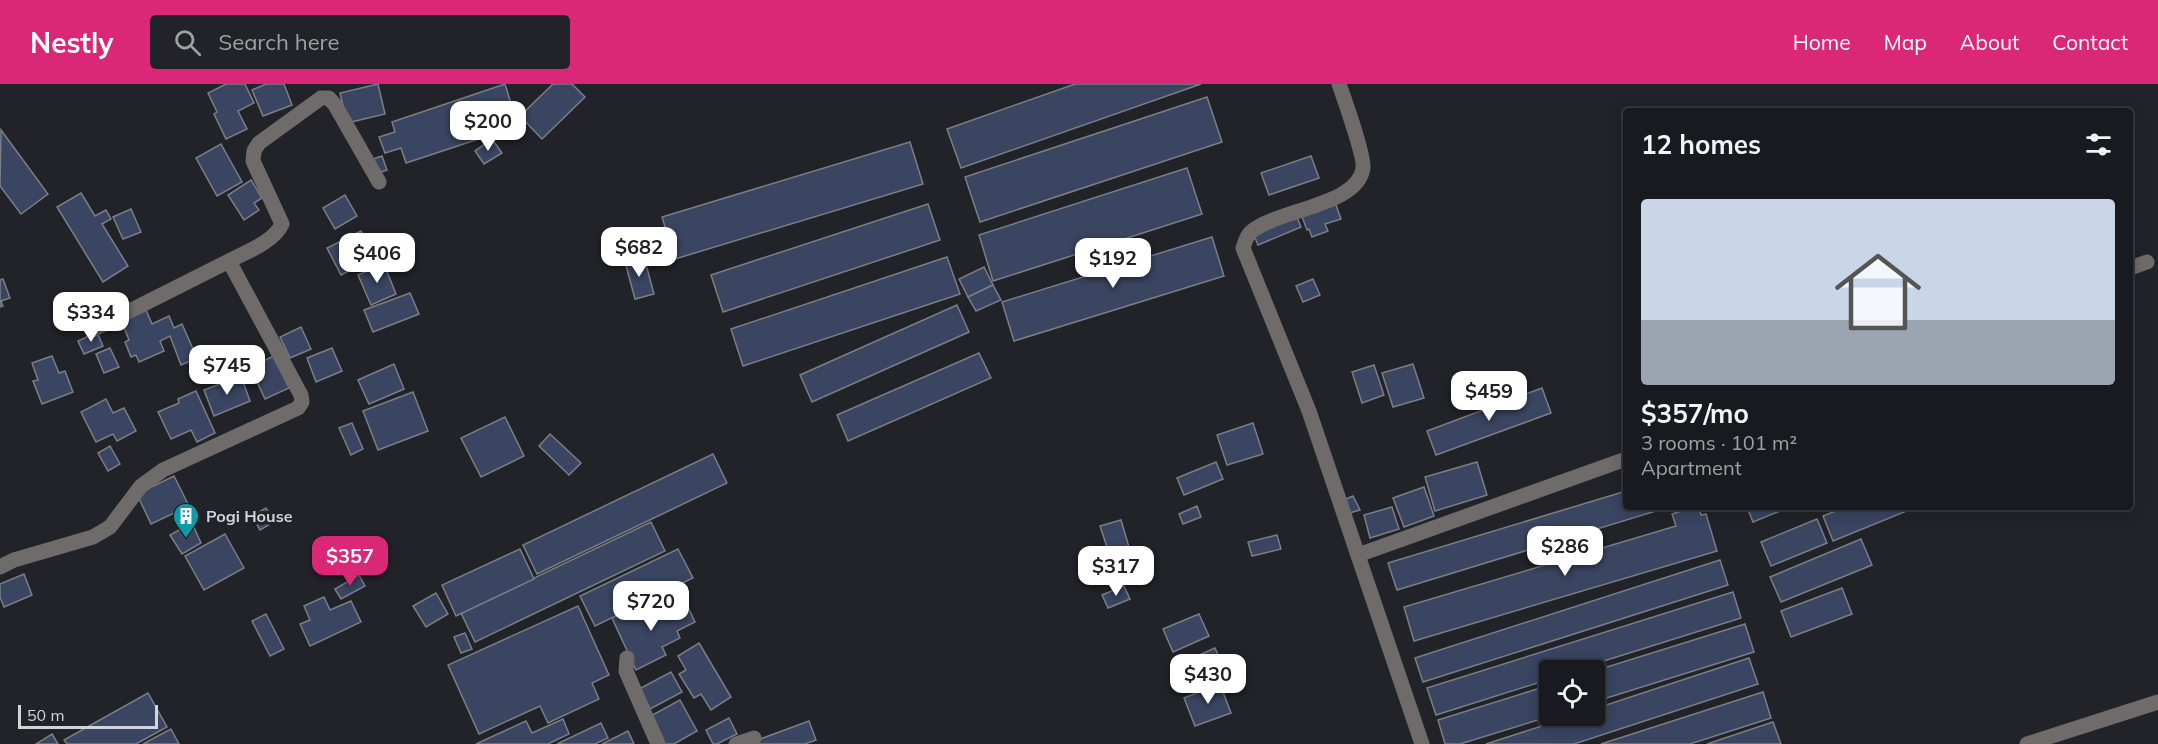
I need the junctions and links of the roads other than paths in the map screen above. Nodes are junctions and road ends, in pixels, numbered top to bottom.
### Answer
1 (1339, 84) edge
2 (379, 182) dead end
3 (229, 261) junction
4 (2147, 262) dead end
5 (2133, 267) edge
6 (92, 330) dead end
7 (1623, 460) edge
8 (1358, 555) junction
9 (0, 567) edge
10 (627, 658) dead end
11 (2158, 702) edge
12 (754, 738) dead end
13 (658, 744) edge
14 (736, 744) edge
15 (1422, 744) edge
16 (2027, 744) edge

1 - 8 street
2 - 3 street
3 - 6 street
3 - 9 street
4 - 5 street
7 - 8 street
8 - 15 street
10 - 13 street
11 - 16 street
12 - 14 street

